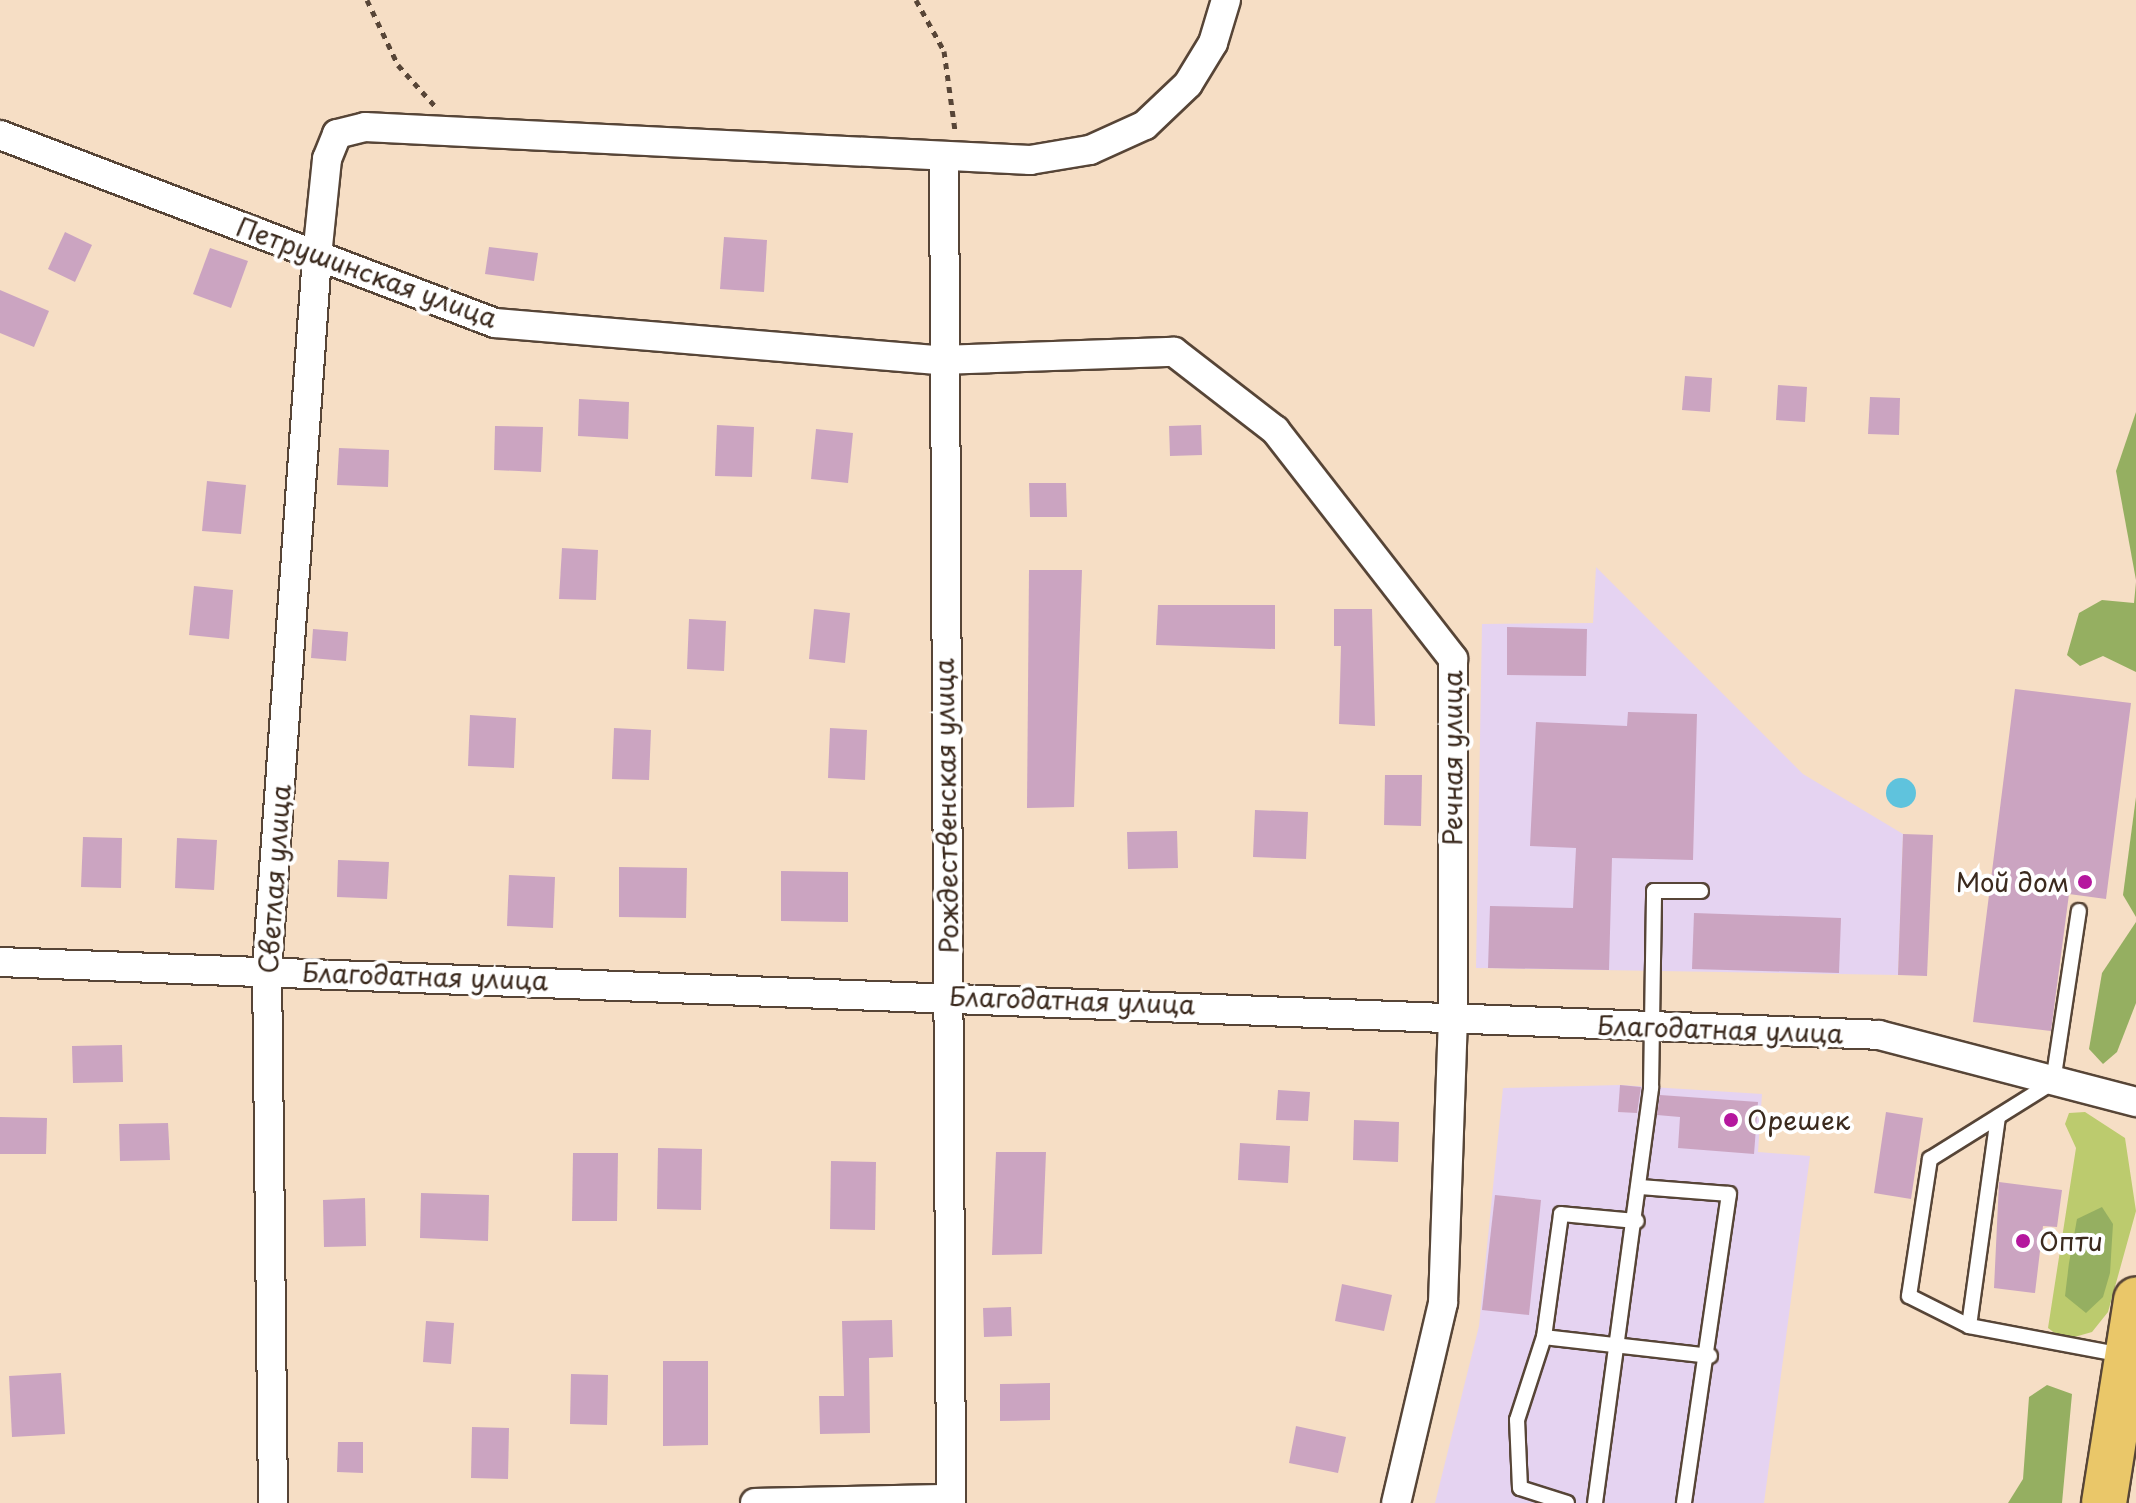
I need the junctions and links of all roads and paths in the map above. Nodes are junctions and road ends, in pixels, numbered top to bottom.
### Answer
1 (367, 0) edge
2 (916, 0) edge
3 (1226, 0) edge
4 (432, 130) junction
5 (0, 135) edge
6 (944, 158) junction
7 (317, 256) junction
8 (940, 360) junction
9 (1701, 891) dead end
10 (2079, 911) dead end
11 (0, 962) edge
12 (267, 970) junction
13 (949, 995) junction
14 (1453, 1017) junction
15 (1653, 1027) junction
16 (2053, 1082) junction
17 (2136, 1102) edge
18 (1998, 1117) junction
19 (1641, 1187) junction
20 (1637, 1221) junction
21 (2136, 1300) edge
22 (1969, 1326) junction
23 (1544, 1337) junction
24 (1619, 1346) junction
25 (1710, 1356) junction
26 (2127, 1356) junction
27 (951, 1501) edge
28 (273, 1503) edge
29 (755, 1503) edge
30 (1396, 1503) edge
31 (1567, 1503) edge
32 (1595, 1503) edge
33 (1684, 1503) edge
34 (2104, 1503) edge

1 - 4 path
2 - 6 path
3 - 6 street
4 - 6 street
4 - 7 street, Светлая улица
5 - 7 street, Петрушинская улица
6 - 8 street, Рождественская улица
7 - 8 street, Петрушинская улица
7 - 12 street, Светлая улица
8 - 13 street, Рождественская улица
8 - 14 street, Речная улица
9 - 15 lane
10 - 16 lane
11 - 12 street, Благодатная улица
12 - 13 street, Благодатная улица
12 - 28 street, Светлая улица
13 - 14 street, Благодатная улица
13 - 27 street, Рождественская улица
14 - 15 street, Благодатная улица
14 - 30 street, Речная улица
15 - 16 street, Благодатная улица
15 - 19 lane
16 - 17 street, Благодатная улица
16 - 18 lane
18 - 22 lane
18 - 22 lane
19 - 20 lane
19 - 25 lane
20 - 23 lane
20 - 24 lane
21 - 26 main road
22 - 26 lane
23 - 24 lane
23 - 31 lane
24 - 25 lane
24 - 32 lane
25 - 33 lane
26 - 34 main road
27 - 29 street

